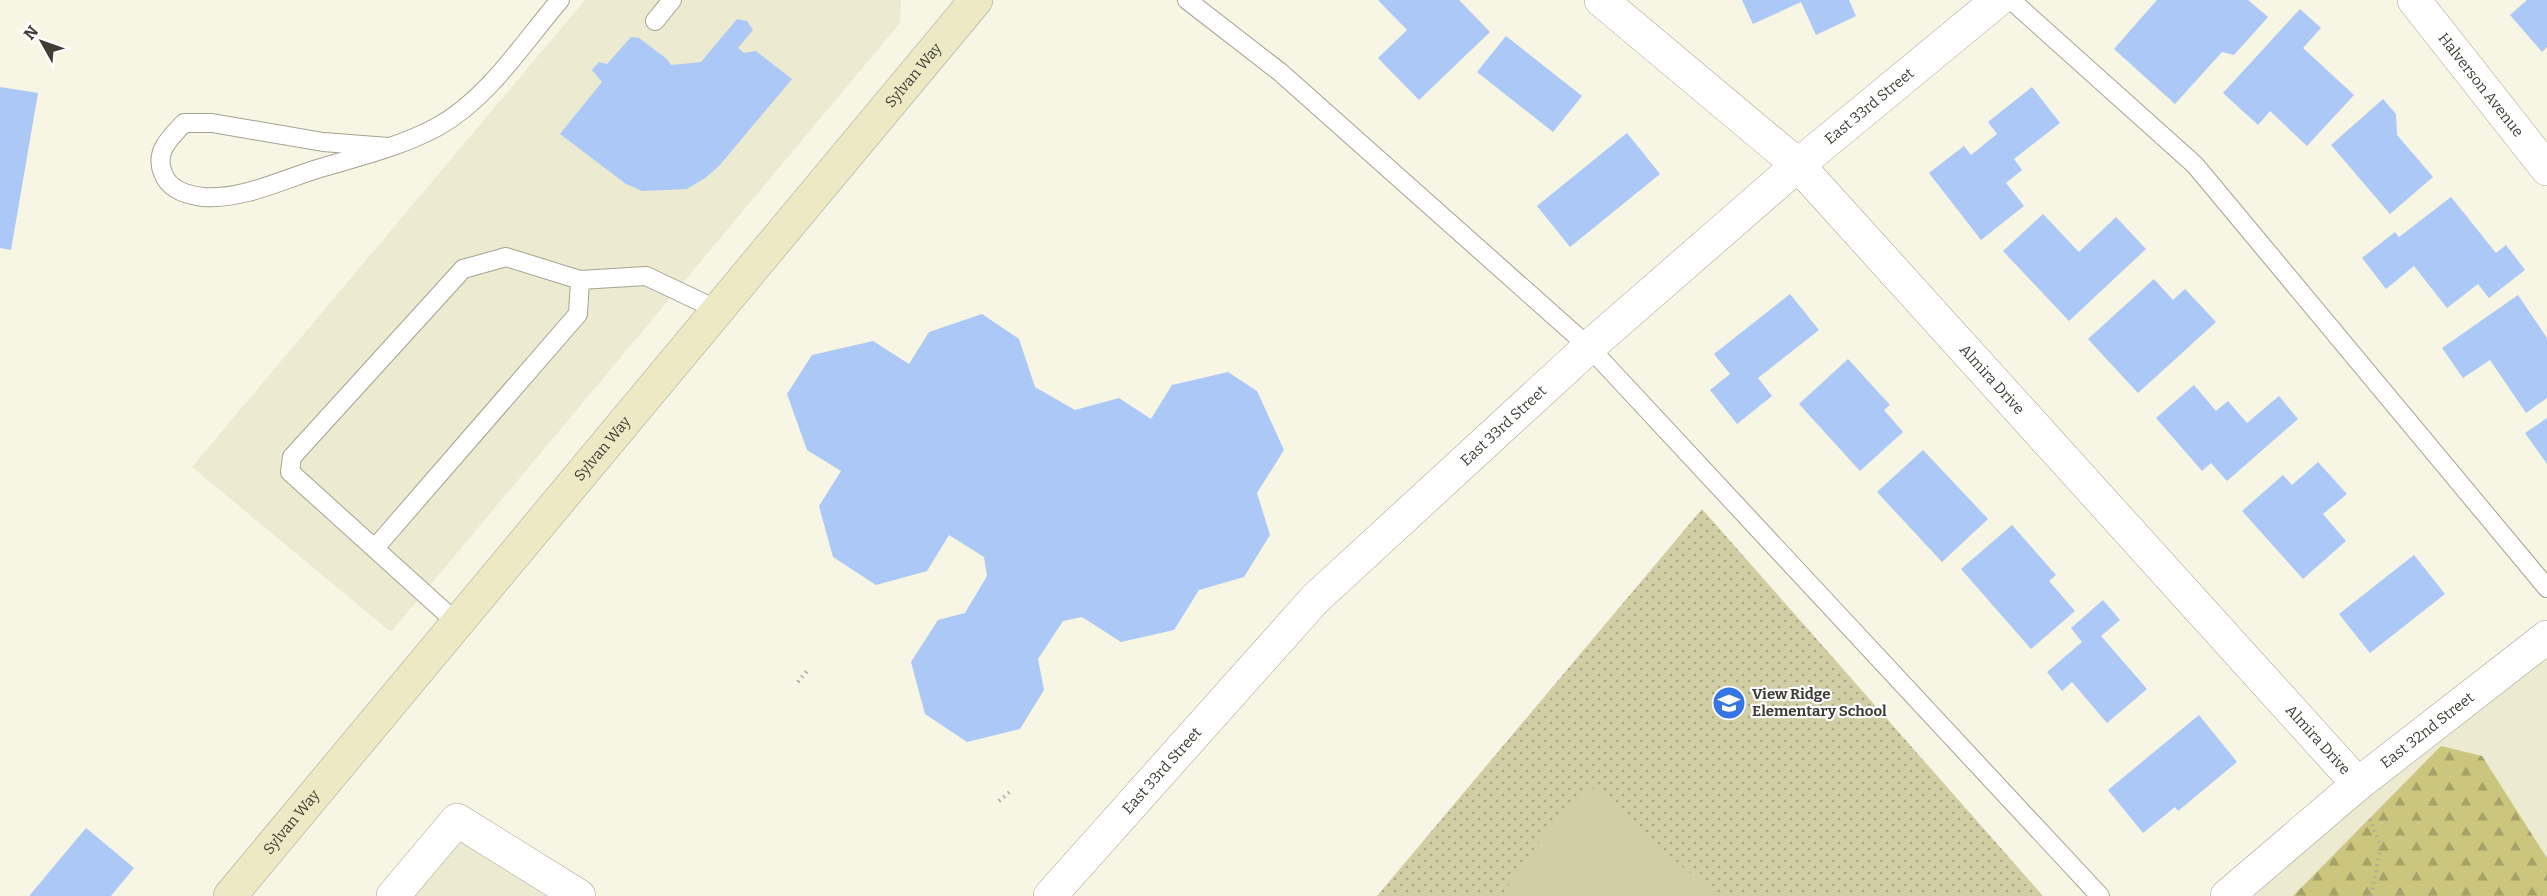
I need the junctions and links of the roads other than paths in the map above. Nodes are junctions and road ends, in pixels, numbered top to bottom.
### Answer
1 (560, 0) edge
2 (672, 0) edge
3 (976, 0) edge
4 (1187, 0) edge
5 (1601, 0) edge
6 (1998, 0) edge
7 (2011, 0) edge
8 (2414, 0) edge
9 (656, 21) dead end
10 (389, 147) junction
11 (1798, 165) junction
12 (2547, 169) edge
13 (580, 280) junction
14 (718, 310) junction
15 (1589, 347) junction
16 (375, 548) junction
17 (2547, 588) edge
18 (457, 623) junction
19 (2547, 637) edge
20 (2358, 784) junction
21 (230, 896) edge
22 (393, 896) edge
23 (579, 896) edge
24 (1050, 896) edge
25 (2100, 896) edge
26 (2227, 896) edge

1 - 10 lane
2 - 9 lane
3 - 14 main road, Sylvan Way
4 - 15 lane
5 - 11 street, Almira Drive
6 - 11 street, East 33rd Street
7 - 17 lane
8 - 12 street, Halverson Avenue
10 - 10 lane
11 - 15 street, East 33rd Street
11 - 20 street, Almira Drive
13 - 14 lane
13 - 16 lane
13 - 16 lane
14 - 18 main road, Sylvan Way
15 - 24 street, East 33rd Street
15 - 25 lane
16 - 18 lane
18 - 21 main road, Sylvan Way
19 - 20 street, East 32nd Street
20 - 26 street, East 32nd Street
22 - 23 street

